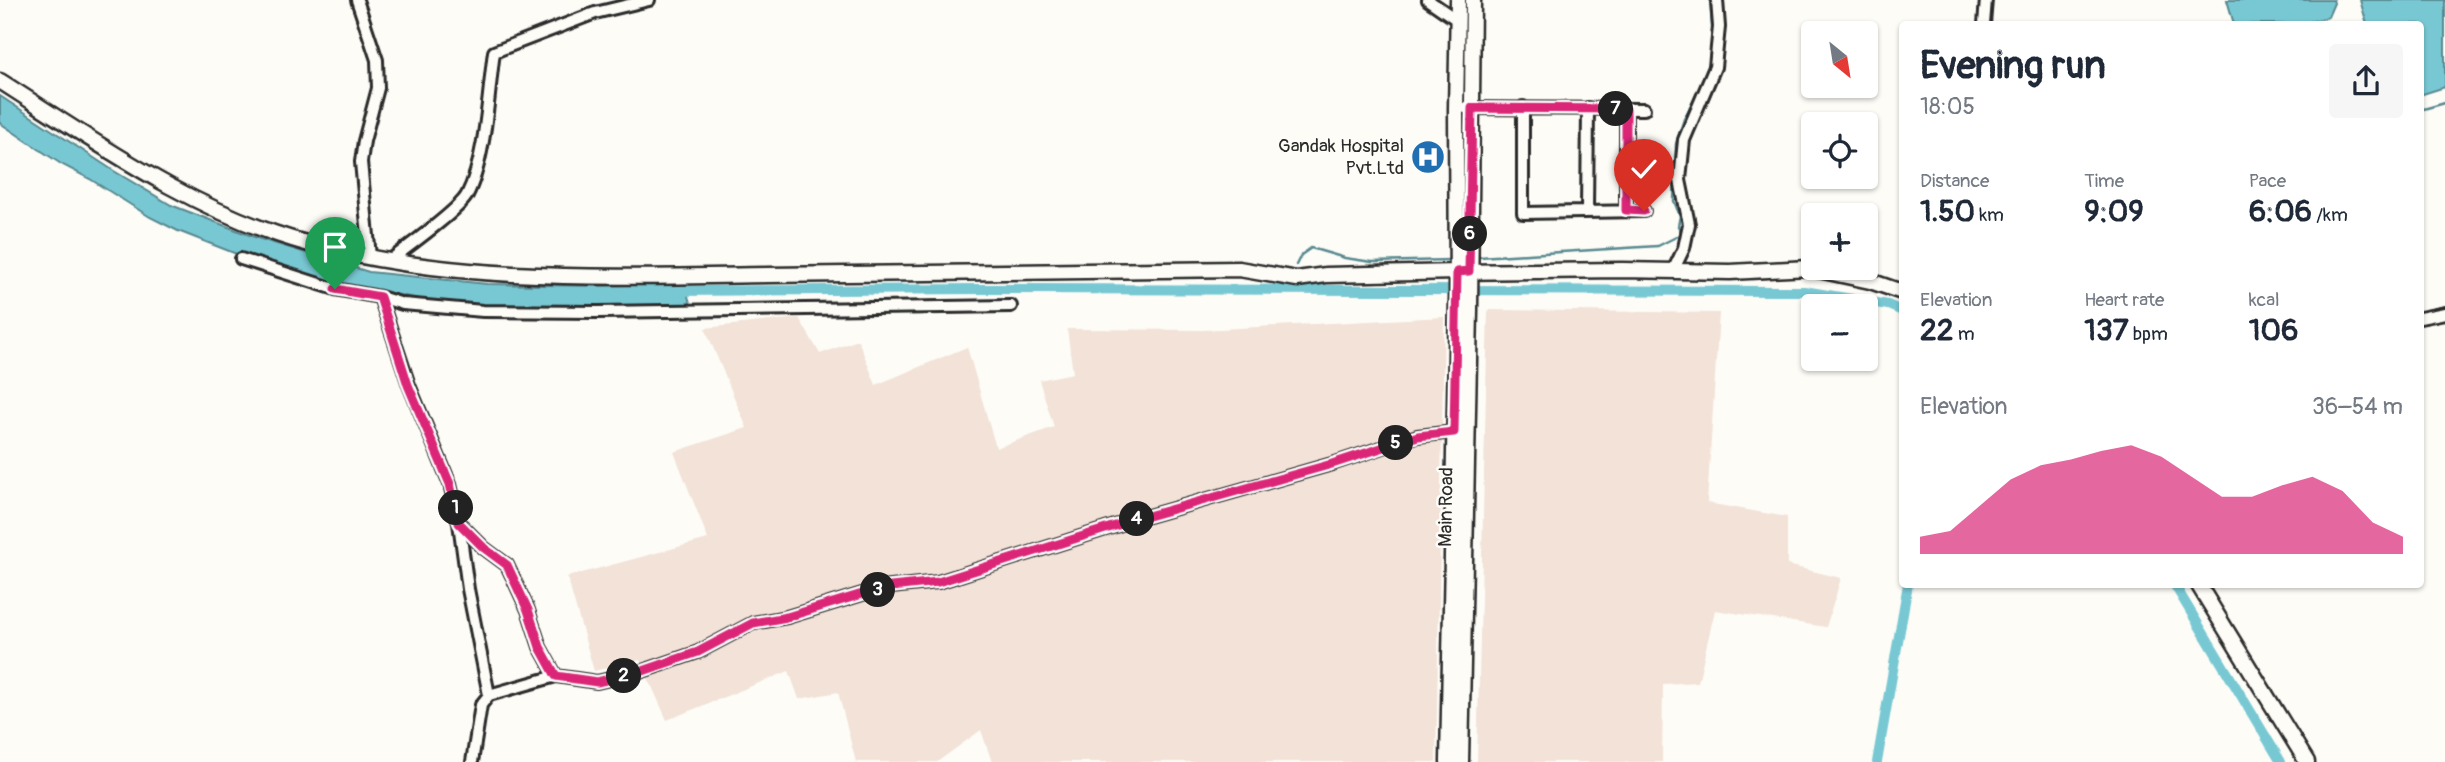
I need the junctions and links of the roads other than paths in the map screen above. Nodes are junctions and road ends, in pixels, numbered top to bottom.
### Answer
1 (357, 0) edge
2 (649, 0) edge
3 (1428, 0) edge
4 (1458, 0) edge
5 (1474, 0) edge
6 (1717, 0) edge
7 (1986, 0) edge
8 (1457, 20) junction
9 (1984, 21) edge
10 (0, 80) edge
11 (1523, 107) junction
12 (1472, 108) junction
13 (1588, 108) junction
14 (1456, 109) junction
15 (1626, 109) junction
16 (1644, 109) dead end
17 (1626, 210) junction
18 (1587, 211) junction
19 (1644, 211) dead end
20 (369, 257) junction
21 (242, 259) dead end
22 (389, 261) junction
23 (1673, 271) junction
24 (1463, 274) junction
25 (1899, 291) edge
26 (380, 297) junction
27 (1463, 298) junction
28 (1010, 306) dead end
29 (2445, 313) edge
30 (2424, 317) edge
31 (1454, 432) junction
32 (459, 523) junction
33 (2200, 588) edge
34 (556, 676) junction
35 (489, 695) junction
36 (472, 762) edge
37 (1448, 762) edge
38 (1461, 762) edge
39 (2307, 762) edge

1 - 20 street
2 - 22 street
3 - 8 street
4 - 8 main road, Main Road
5 - 12 main road, Main Road
6 - 23 street
7 - 9 street
8 - 14 main road, Main Road
10 - 20 main road
11 - 12 street
11 - 13 street
11 - 18 street
12 - 14 street
12 - 24 main road, Main Road
13 - 15 street
13 - 18 street
14 - 24 main road, Main Road
15 - 16 street
15 - 17 street
17 - 18 street
17 - 19 street
20 - 22 main road
21 - 26 street
22 - 24 main road
23 - 24 main road
23 - 25 main road
24 - 27 main road, Main Road
26 - 28 street
26 - 32 street
27 - 31 main road, Main Road
27 - 38 main road, Main Road
29 - 30 street
31 - 34 street
31 - 37 main road, Main Road
32 - 34 street
32 - 35 street
33 - 39 main road
34 - 35 street
35 - 36 street

